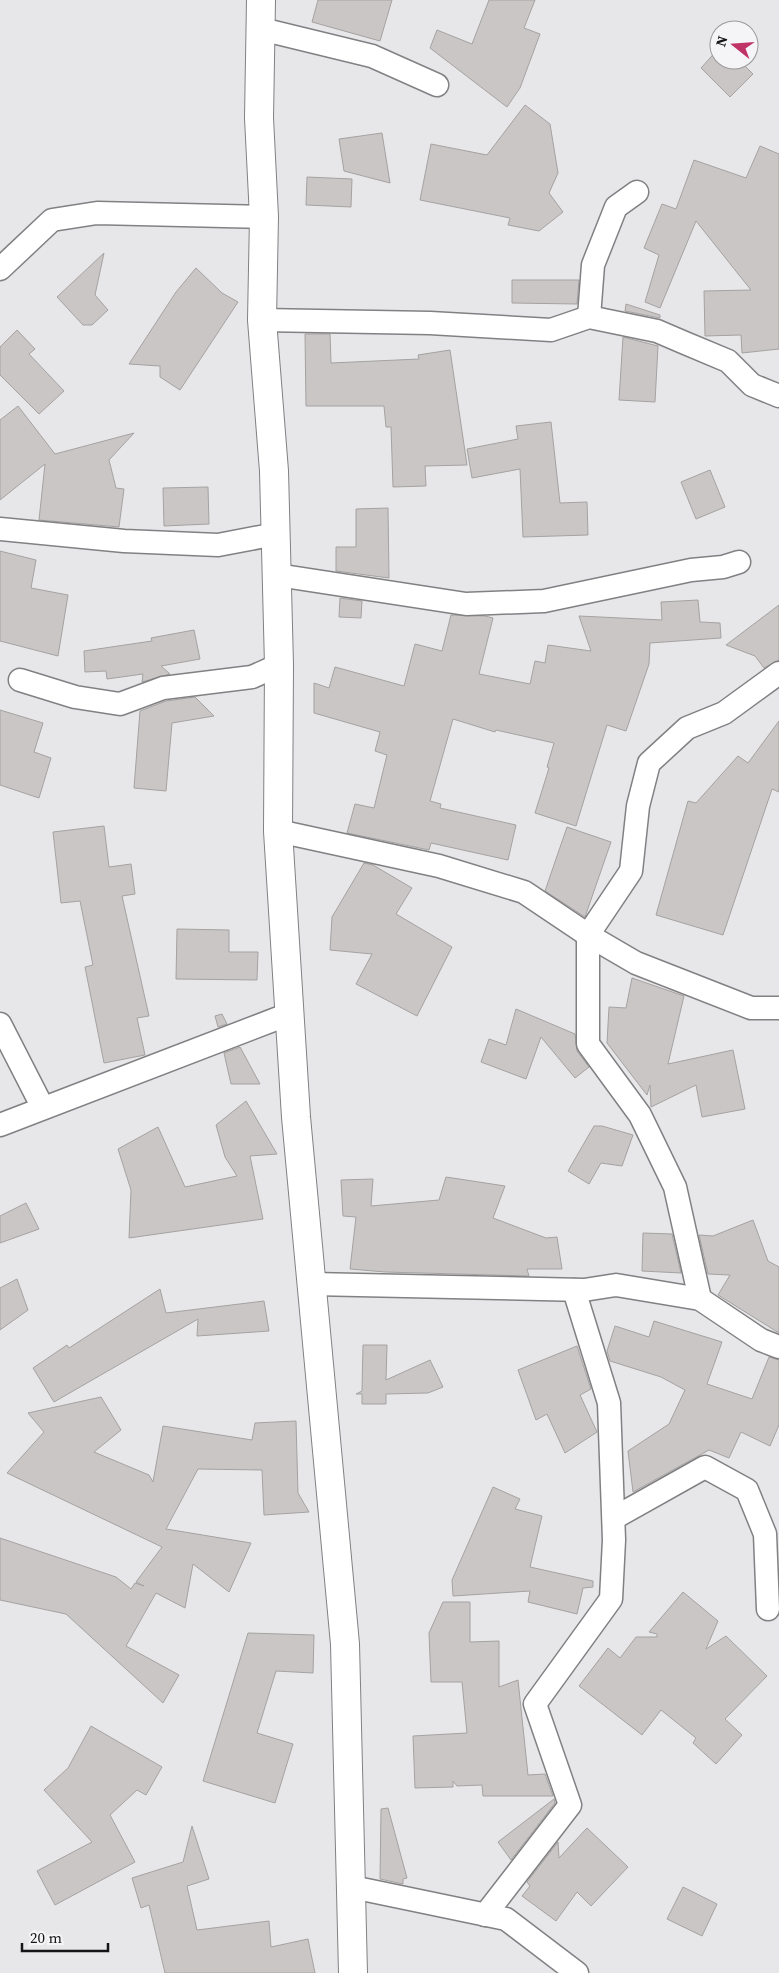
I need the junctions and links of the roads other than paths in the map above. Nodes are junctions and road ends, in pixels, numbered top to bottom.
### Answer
1 (261, 0) edge
2 (261, 29) junction
3 (437, 85) dead end
4 (637, 192) dead end
5 (264, 217) junction
6 (0, 269) edge
7 (589, 317) junction
8 (262, 320) junction
9 (779, 396) edge
10 (0, 529) edge
11 (276, 534) junction
12 (739, 562) dead end
13 (277, 574) junction
14 (279, 665) junction
15 (779, 673) edge
16 (20, 680) dead end
17 (278, 831) junction
18 (588, 935) junction
19 (779, 1008) edge
20 (289, 1014) junction
21 (0, 1024) edge
22 (43, 1108) junction
23 (0, 1125) edge
24 (312, 1284) junction
25 (574, 1290) junction
26 (700, 1299) junction
27 (779, 1347) edge
28 (614, 1518) junction
29 (772, 1534) edge
30 (768, 1609) dead end
31 (352, 1887) junction
32 (485, 1915) junction
33 (353, 1973) edge
34 (577, 1973) edge

1 - 2 street
2 - 3 street
2 - 5 street
4 - 7 street
5 - 6 street
5 - 8 street
7 - 8 street
7 - 9 street
8 - 11 street
10 - 11 street
11 - 13 street
12 - 13 street
13 - 14 street
14 - 16 street
14 - 17 street
15 - 18 street
17 - 18 street
17 - 20 street
18 - 19 street
18 - 26 street
20 - 22 street
20 - 24 street
21 - 22 street
22 - 23 street
24 - 25 street
24 - 31 street
25 - 26 street
25 - 28 street
26 - 27 street
28 - 29 street
28 - 32 street
29 - 30 street
31 - 32 street
31 - 33 street
32 - 34 street

